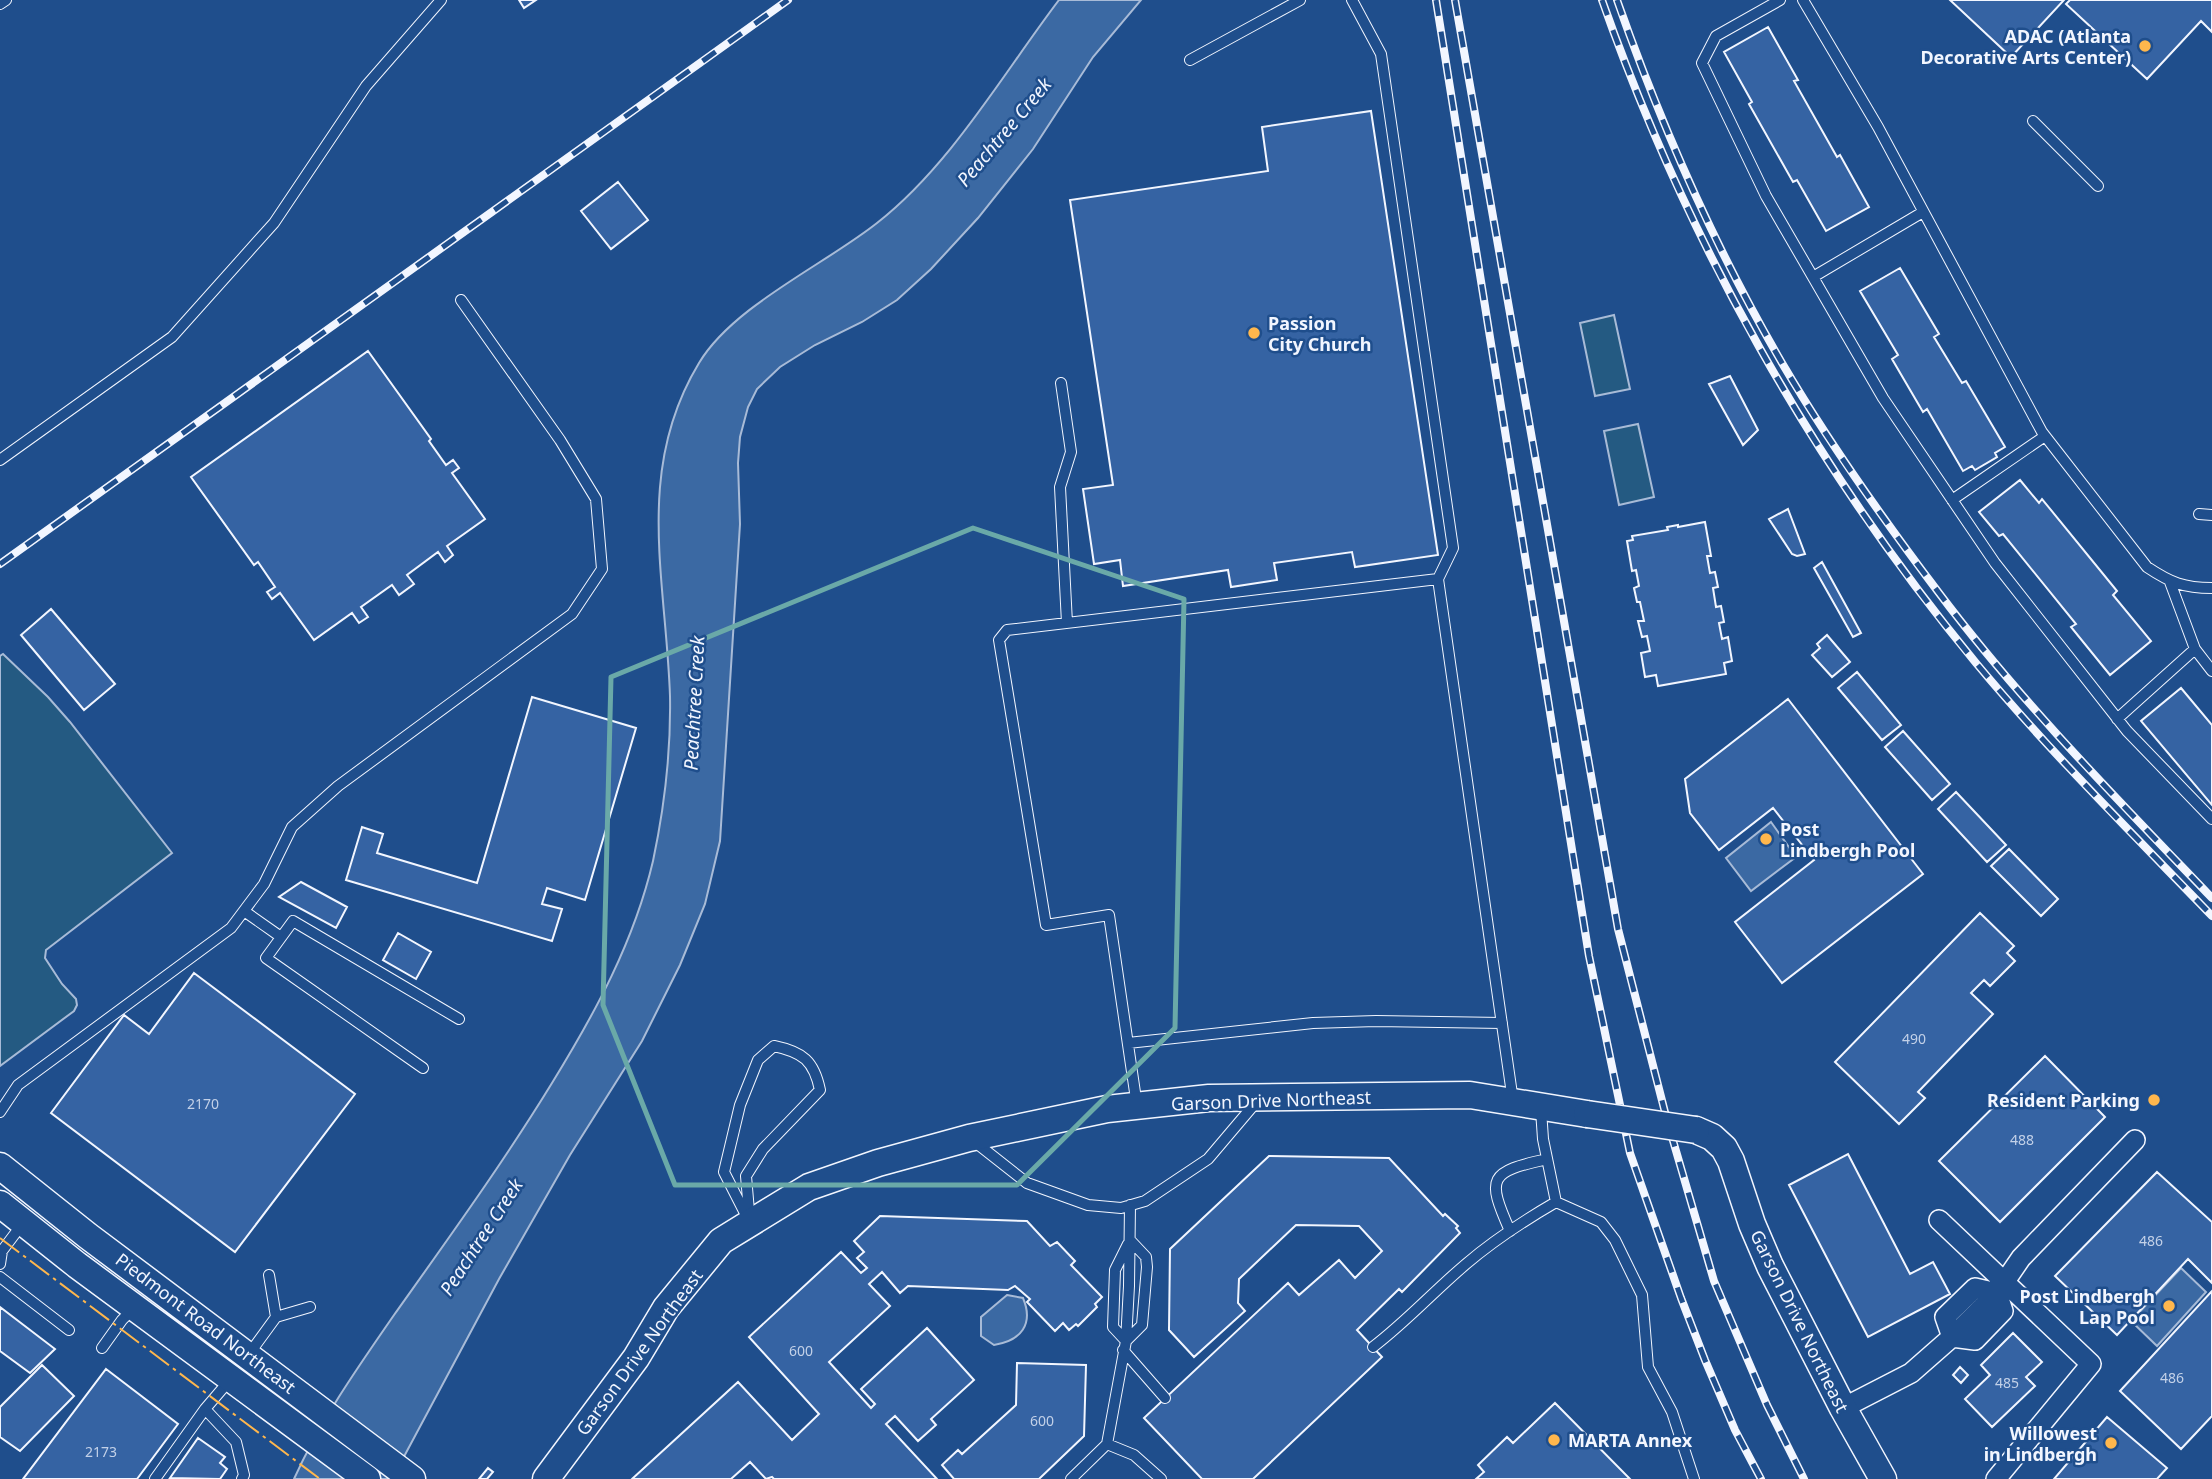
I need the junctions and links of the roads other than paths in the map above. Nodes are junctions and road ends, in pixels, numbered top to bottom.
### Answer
1 (6, 0) edge
2 (441, 0) edge
3 (1300, 0) edge
4 (1352, 0) edge
5 (1780, 0) edge
6 (1803, 0) edge
7 (0, 4) edge
8 (1191, 60) dead end
9 (2033, 121) dead end
10 (2098, 186) dead end
11 (1923, 212) junction
12 (1812, 277) junction
13 (461, 300) dead end
14 (1061, 383) dead end
15 (2045, 436) junction
16 (0, 460) edge
17 (1952, 500) junction
18 (2199, 514) dead end
19 (2212, 515) edge
20 (1438, 579) junction
21 (2171, 582) junction
22 (2212, 589) edge
23 (1067, 623) junction
24 (2195, 649) junction
25 (2212, 671) edge
26 (2118, 719) junction
27 (2212, 819) edge
28 (244, 911) junction
29 (281, 937) junction
30 (459, 1019) dead end
31 (1502, 1023) junction
32 (1128, 1043) junction
33 (423, 1068) dead end
34 (1260, 1098) junction
35 (1513, 1102) junction
36 (1137, 1106) junction
37 (1541, 1106) junction
38 (0, 1112) edge
39 (969, 1138) junction
40 (2135, 1140) dead end
41 (1547, 1159) junction
42 (0, 1166) edge
43 (1556, 1202) junction
44 (0, 1204) edge
45 (1130, 1205) junction
46 (1939, 1220) dead end
47 (24, 1223) junction
48 (750, 1223) junction
49 (1510, 1231) junction
50 (1130, 1240) junction
51 (1, 1250) edge
52 (0, 1264) edge
53 (269, 1275) dead end
54 (0, 1277) edge
55 (2000, 1287) junction
56 (135, 1307) junction
57 (310, 1307) dead end
58 (276, 1317) junction
59 (69, 1330) dead end
60 (1952, 1337) junction
61 (1125, 1345) junction
62 (1373, 1347) dead end
63 (102, 1348) dead end
64 (248, 1354) junction
65 (232, 1378) junction
66 (1165, 1398) dead end
67 (1843, 1408) junction
68 (205, 1409) junction
69 (1107, 1444) junction
70 (155, 1479) edge
71 (242, 1479) edge
72 (367, 1479) edge
73 (412, 1479) edge
74 (546, 1479) edge
75 (1071, 1479) edge
76 (1161, 1479) edge
77 (1694, 1479) edge
78 (1883, 1479) edge
79 (1996, 1479) edge

1 - 7 lane
2 - 16 lane
3 - 8 lane
4 - 20 lane
5 - 12 lane
6 - 11 lane
9 - 10 lane
11 - 12 lane
11 - 15 lane
12 - 17 lane
13 - 28 lane
14 - 23 lane
15 - 17 lane
15 - 21 lane
17 - 26 lane
18 - 19 lane
20 - 23 lane
20 - 31 lane
21 - 22 lane
21 - 24 lane
23 - 32 lane
24 - 25 lane
24 - 26 lane
26 - 27 lane
28 - 29 lane
28 - 38 lane
29 - 30 lane
29 - 33 lane
31 - 32 lane
31 - 35 lane
32 - 36 lane
34 - 35 main road, Garson Drive Northeast
34 - 36 main road, Garson Drive Northeast
34 - 45 lane
35 - 37 main road, Garson Drive Northeast
36 - 39 main road, Garson Drive Northeast
37 - 41 lane
37 - 67 main road, Garson Drive Northeast, bridge
39 - 45 lane
39 - 48 main road, Garson Drive Northeast
40 - 55 street
41 - 43 lane
41 - 49 lane
42 - 64 main road, Piedmont Road Northeast
43 - 49 lane
43 - 77 lane
44 - 47 main road, Piedmont Road Northeast
45 - 50 lane
46 - 55 street
47 - 51 lane
47 - 56 main road, Piedmont Road Northeast
48 - 48 lane
48 - 74 main road, Garson Drive Northeast
49 - 62 lane
50 - 61 lane
50 - 61 lane
50 - 61 lane
51 - 52 lane
53 - 58 lane
54 - 59 lane
55 - 60 street
55 - 60 street
55 - 79 street
56 - 63 lane
56 - 65 main road, Piedmont Road Northeast
57 - 58 lane
58 - 64 lane
60 - 67 street
61 - 66 lane
61 - 69 lane
64 - 73 main road, Piedmont Road Northeast
65 - 68 lane
65 - 72 main road, Piedmont Road Northeast
67 - 78 main road, Garson Drive Northeast
68 - 70 lane
68 - 71 lane
69 - 75 lane
69 - 76 lane

